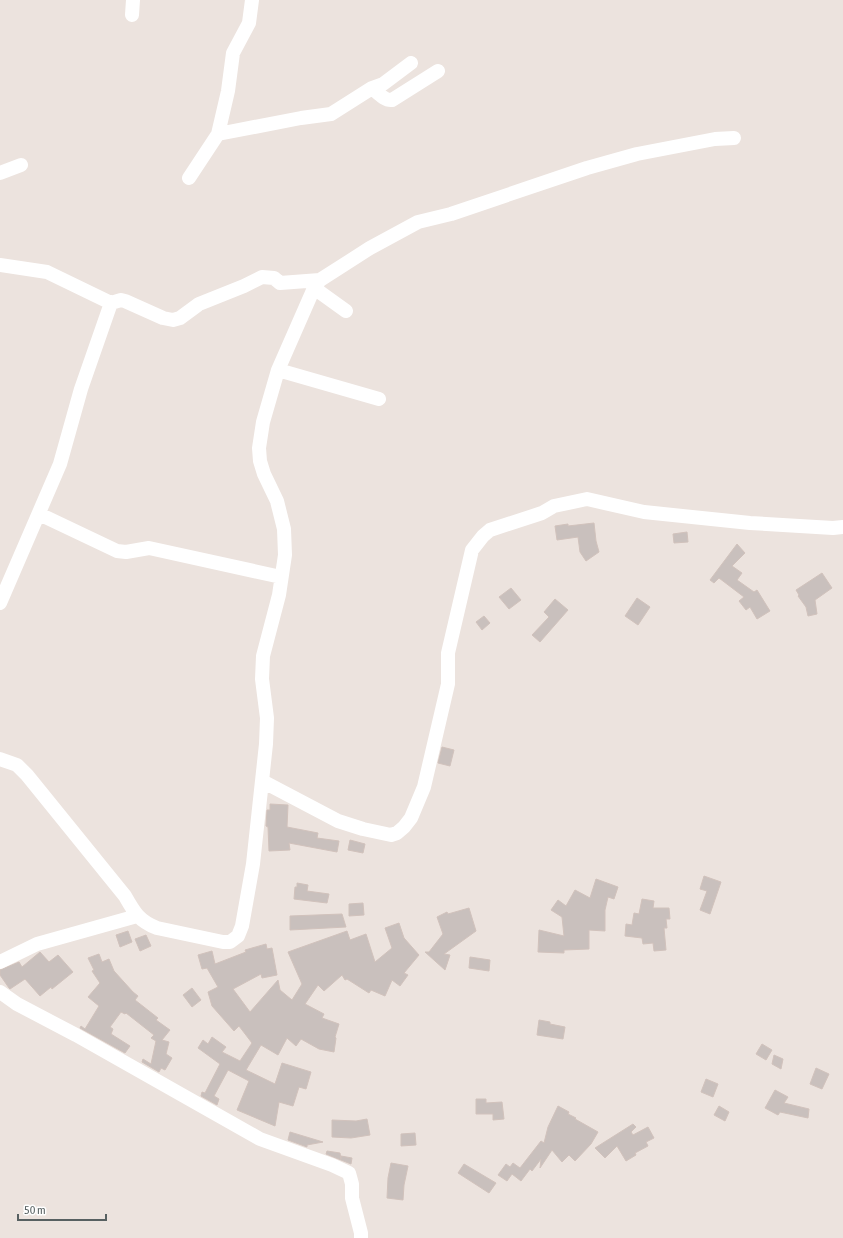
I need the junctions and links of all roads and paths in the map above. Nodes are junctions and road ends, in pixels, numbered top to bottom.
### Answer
1 (133, 0) edge
2 (252, 0) edge
3 (132, 15) dead end
4 (411, 63) dead end
5 (438, 71) dead end
6 (372, 88) junction
7 (218, 134) junction
8 (734, 138) dead end
9 (21, 165) dead end
10 (0, 173) edge
11 (189, 178) dead end
12 (0, 265) edge
13 (317, 284) junction
14 (111, 303) junction
15 (346, 311) dead end
16 (278, 370) junction
17 (379, 399) dead end
18 (39, 514) junction
19 (843, 527) edge
20 (281, 577) junction
21 (0, 603) edge
22 (0, 759) edge
23 (262, 781) junction
24 (137, 916) junction
25 (0, 962) edge
26 (0, 992) edge
27 (361, 1238) edge

1 - 3 street
2 - 7 street
4 - 6 street
5 - 6 street
6 - 7 street
7 - 11 street
8 - 13 street
9 - 10 street
12 - 14 street
13 - 14 street
13 - 15 street
13 - 16 street
14 - 18 street
16 - 17 street
16 - 20 street
18 - 20 street
18 - 21 street
19 - 23 street
20 - 23 street
22 - 24 street
23 - 24 street
24 - 25 street
26 - 27 street

